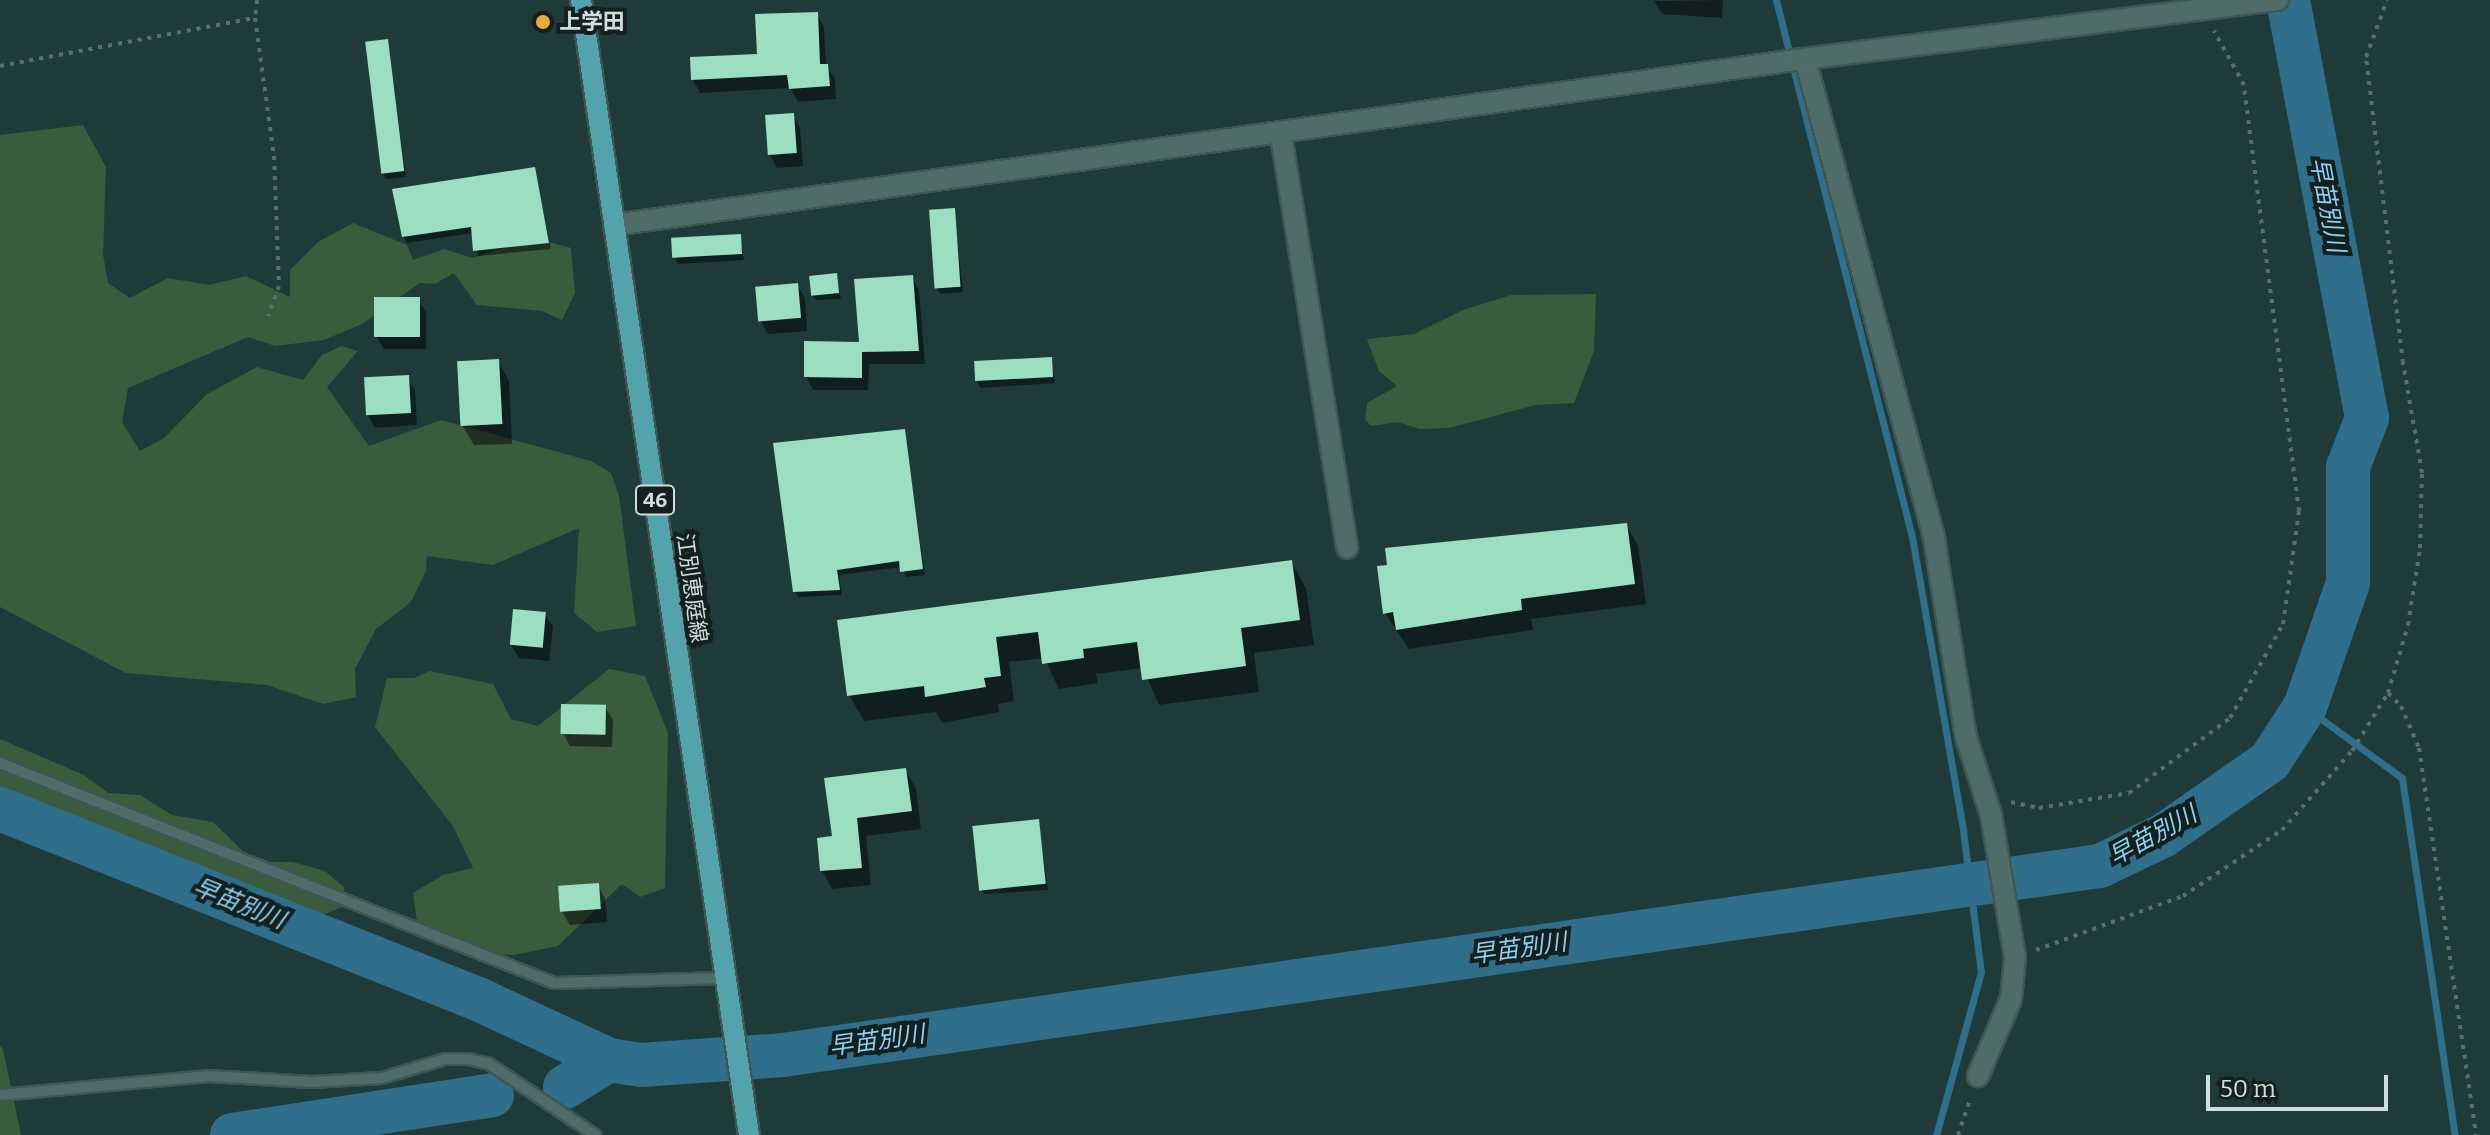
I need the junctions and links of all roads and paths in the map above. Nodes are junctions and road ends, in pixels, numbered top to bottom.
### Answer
1 (257, 0) edge
2 (581, 0) edge
3 (2278, 0) edge
4 (2387, 0) edge
5 (2211, 9) junction
6 (255, 18) junction
7 (1795, 61) junction
8 (0, 66) edge
9 (1281, 135) junction
10 (614, 225) junction
11 (268, 316) dead end
12 (1347, 548) dead end
13 (2388, 693) junction
14 (0, 763) edge
15 (1988, 806) junction
16 (2014, 951) junction
17 (725, 978) junction
18 (1978, 1076) joint
19 (0, 1095) edge
20 (748, 1128) edge
21 (595, 1135) edge
22 (1958, 1135) edge
23 (2476, 1135) edge

1 - 6 path
2 - 10 main road, 江別恵庭線 / 46
3 - 5 street
4 - 13 path
5 - 7 street
5 - 15 path
6 - 8 path
6 - 11 path
7 - 9 street
7 - 15 street
9 - 10 street
9 - 12 street
10 - 17 main road, 江別恵庭線 / 46
13 - 16 path
13 - 23 path
14 - 17 lane
15 - 16 street
16 - 18 street
17 - 20 main road, 江別恵庭線 / 46
18 - 22 path
19 - 21 lane

